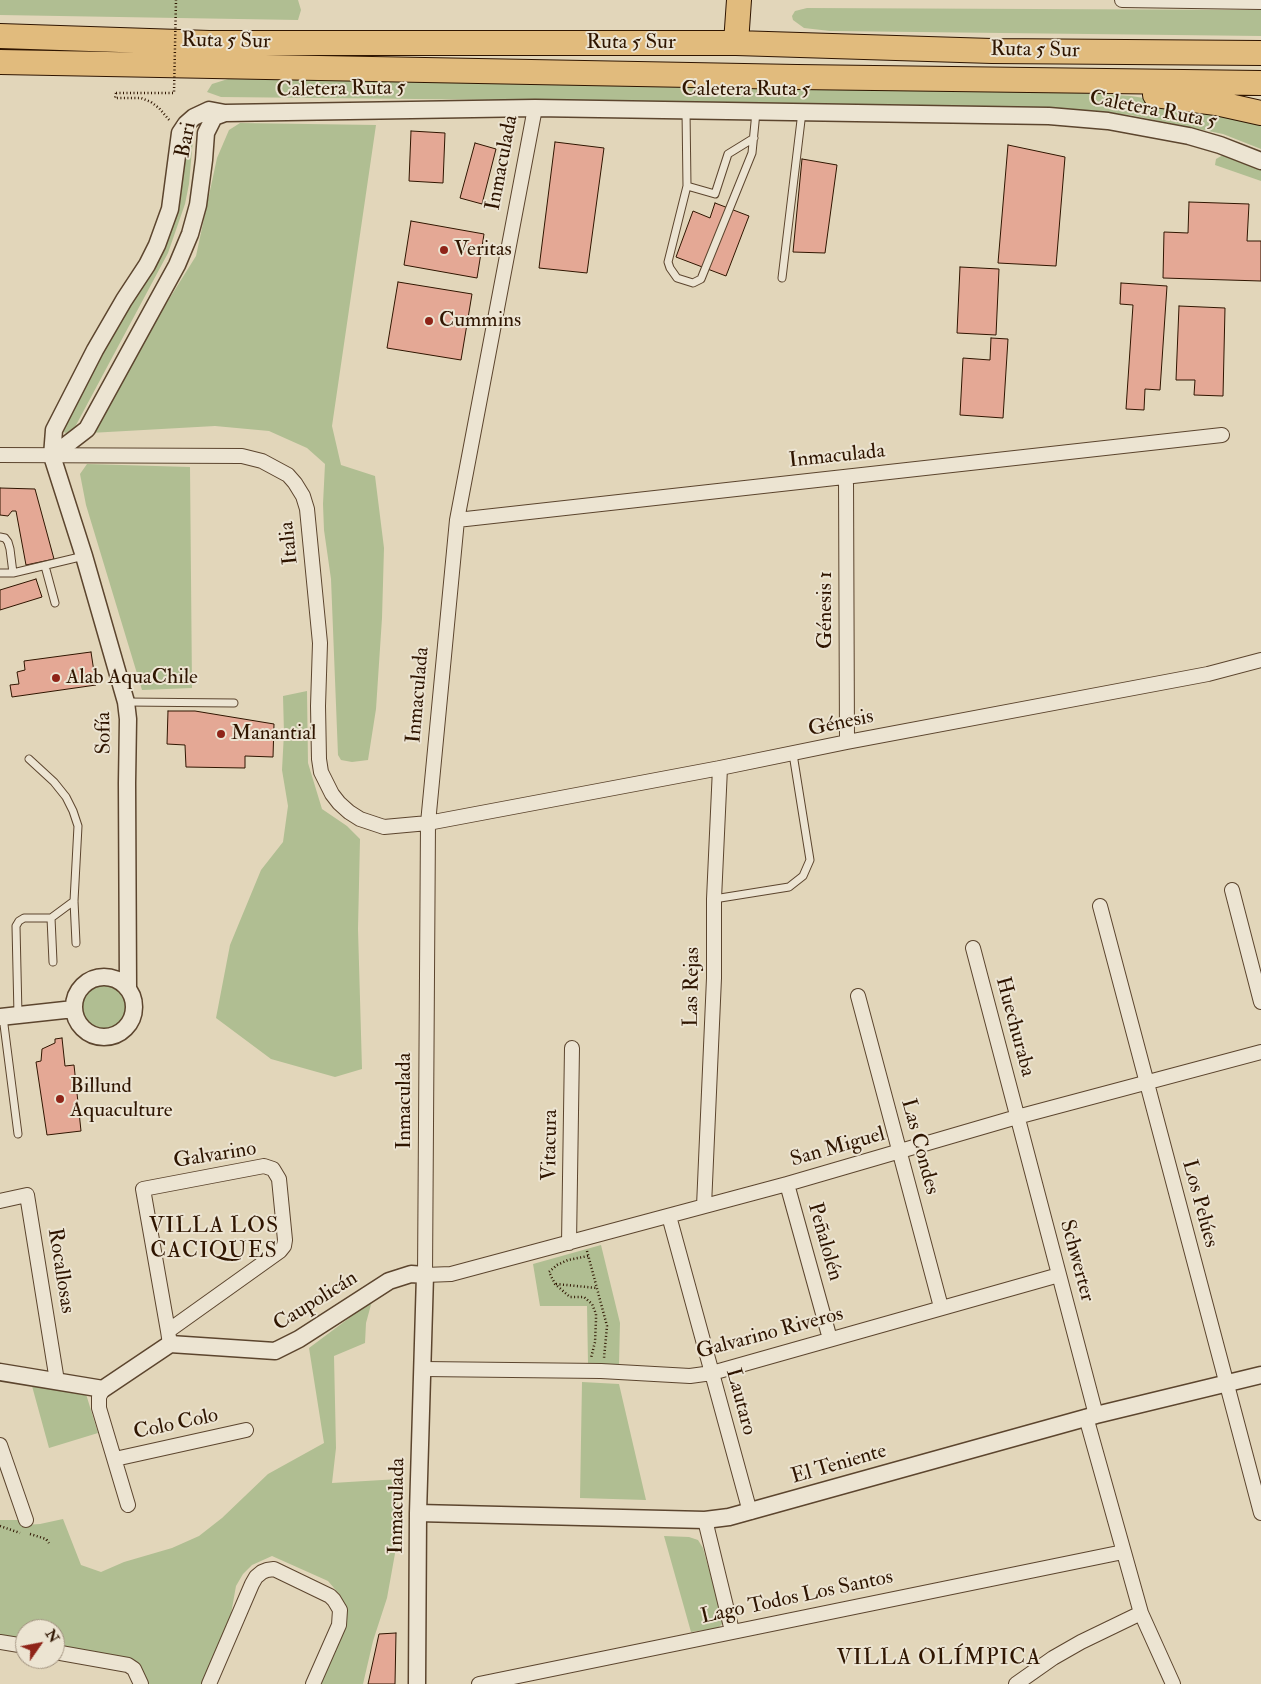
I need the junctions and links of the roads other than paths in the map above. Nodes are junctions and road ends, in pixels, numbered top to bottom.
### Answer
1 (739, 0) edge
2 (1122, 0) edge
3 (1164, 0) edge
4 (1261, 2) edge
5 (0, 36) edge
6 (736, 43) junction
7 (1261, 53) edge
8 (0, 62) edge
9 (1016, 80) junction
10 (1261, 83) edge
11 (535, 108) junction
12 (686, 111) junction
13 (756, 111) junction
14 (802, 112) junction
15 (225, 113) junction
16 (1261, 113) edge
17 (754, 138) junction
18 (1261, 161) edge
19 (687, 186) junction
20 (782, 278) dead end
21 (1222, 435) dead end
22 (0, 455) edge
23 (52, 456) junction
24 (846, 477) junction
25 (457, 520) junction
26 (0, 537) edge
27 (84, 556) junction
28 (45, 566) junction
29 (0, 573) edge
30 (13, 573) junction
31 (54, 603) dead end
32 (1261, 660) edge
33 (126, 702) junction
34 (234, 703) dead end
35 (847, 742) junction
36 (793, 754) junction
37 (29, 758) dead end
38 (720, 768) junction
39 (428, 823) junction
40 (1232, 890) dead end
41 (714, 899) junction
42 (74, 901) junction
43 (1100, 906) dead end
44 (51, 918) junction
45 (76, 943) dead end
46 (1261, 944) edge
47 (973, 948) dead end
48 (1247, 948) junction
49 (53, 962) dead end
50 (128, 989) junction
51 (858, 996) dead end
52 (1261, 1002) edge
53 (74, 1009) junction
54 (7, 1016) edge
55 (572, 1048) dead end
56 (1261, 1052) edge
57 (1146, 1082) junction
58 (1017, 1117) junction
59 (18, 1134) dead end
60 (899, 1151) junction
61 (787, 1184) junction
62 (0, 1201) edge
63 (704, 1206) junction
64 (669, 1216) junction
65 (569, 1242) junction
66 (425, 1275) junction
67 (1059, 1275) junction
68 (941, 1308) junction
69 (169, 1338) junction
70 (830, 1339) junction
71 (423, 1370) junction
72 (0, 1372) edge
73 (712, 1373) junction
74 (1261, 1375) edge
75 (57, 1381) junction
76 (1227, 1384) junction
77 (103, 1389) junction
78 (1091, 1416) junction
79 (246, 1430) dead end
80 (0, 1445) edge
81 (115, 1459) junction
82 (128, 1505) dead end
83 (750, 1512) junction
84 (418, 1513) junction
85 (1261, 1513) edge
86 (26, 1520) dead end
87 (705, 1520) junction
88 (1123, 1552) junction
89 (1141, 1613) junction
90 (732, 1631) junction
91 (0, 1642) edge
92 (15, 1644) edge
93 (65, 1654) edge
94 (141, 1684) edge
95 (209, 1684) edge
96 (313, 1684) edge
97 (417, 1684) edge
98 (479, 1684) edge
99 (1016, 1684) edge
100 (1174, 1684) edge

1 - 6 highway
2 - 3 street
3 - 4 street
5 - 6 highway, Ruta 5 Sur
6 - 7 highway, Ruta 5 Sur
8 - 9 highway, Ruta 5 Sur
9 - 10 highway, Ruta 5 Sur
9 - 16 highway
11 - 12 street, Caletera Ruta 5
11 - 15 street, Caletera Ruta 5
11 - 25 street, Inmaculada
12 - 13 street, Caletera Ruta 5
12 - 19 lane
13 - 14 street, Caletera Ruta 5
13 - 17 lane
14 - 18 street, Caletera Ruta 5
14 - 20 lane
15 - 23 street, Bari
15 - 23 street, Bari
17 - 19 lane
17 - 19 lane
21 - 24 street, Inmaculada
22 - 23 street, Italia
23 - 27 street, Sofía
23 - 39 street, Italia
24 - 25 street, Inmaculada
24 - 35 street, Génesis 1
25 - 39 street, Inmaculada
26 - 30 lane
27 - 28 lane
27 - 33 street, Sofía
28 - 30 lane
28 - 31 lane
29 - 30 lane
32 - 35 street, Génesis
33 - 34 lane
33 - 50 street, Sofía
35 - 36 street, Génesis
36 - 38 street, Génesis
36 - 41 lane
37 - 42 lane
38 - 39 street, Génesis
38 - 41 street, Las Rejas
39 - 66 street, Inmaculada
40 - 48 street
41 - 63 street, Las Rejas
42 - 44 lane
42 - 45 lane
43 - 57 street, Los Pelúes
44 - 49 lane
44 - 54 lane
46 - 48 street
47 - 58 street, Huechuraba
48 - 52 street
50 - 53 street
50 - 53 street
51 - 60 street, Las Condes
53 - 54 street
54 - 59 lane
55 - 65 street, Vitacura
56 - 57 street, San Miguel
57 - 58 street, San Miguel
57 - 76 street, Los Pelúes
58 - 60 street, San Miguel
58 - 67 street, Schwerter
60 - 61 street, San Miguel
60 - 68 street, Las Condes
61 - 63 street, San Miguel
61 - 70 street, Peñalolén
62 - 75 street, Rocallosas
63 - 64 street, San Miguel
64 - 65 street, San Miguel
64 - 73 street, Lautaro
65 - 66 street, San Miguel
66 - 69 street, Caupolicán
66 - 71 street, Inmaculada
67 - 68 street, Galvarino Riveros
67 - 78 street, Schwerter
68 - 70 street, Galvarino Riveros
69 - 69 street, Galvarino
69 - 77 street
70 - 73 street, Galvarino Riveros
71 - 73 street, Galvarino Riveros
71 - 84 street, Inmaculada
72 - 75 street
73 - 83 street, Lautaro
74 - 76 street, El Teniente
75 - 77 street
76 - 78 street, El Teniente
76 - 85 street, Los Pelúes
77 - 81 street, Colo Colo
78 - 83 street, El Teniente
78 - 88 street, Schwerter
79 - 81 street, Colo Colo
80 - 86 street
81 - 82 street, Colo Colo
83 - 87 street, El Teniente
84 - 87 street, El Teniente
84 - 97 street, Inmaculada
87 - 90 street
88 - 89 street, Schwerter
88 - 90 street, Lago Todos Los Santos
89 - 99 street
89 - 100 street, Schwerter
90 - 98 street, Lago Todos Los Santos
91 - 92 street
93 - 94 street
95 - 96 street

